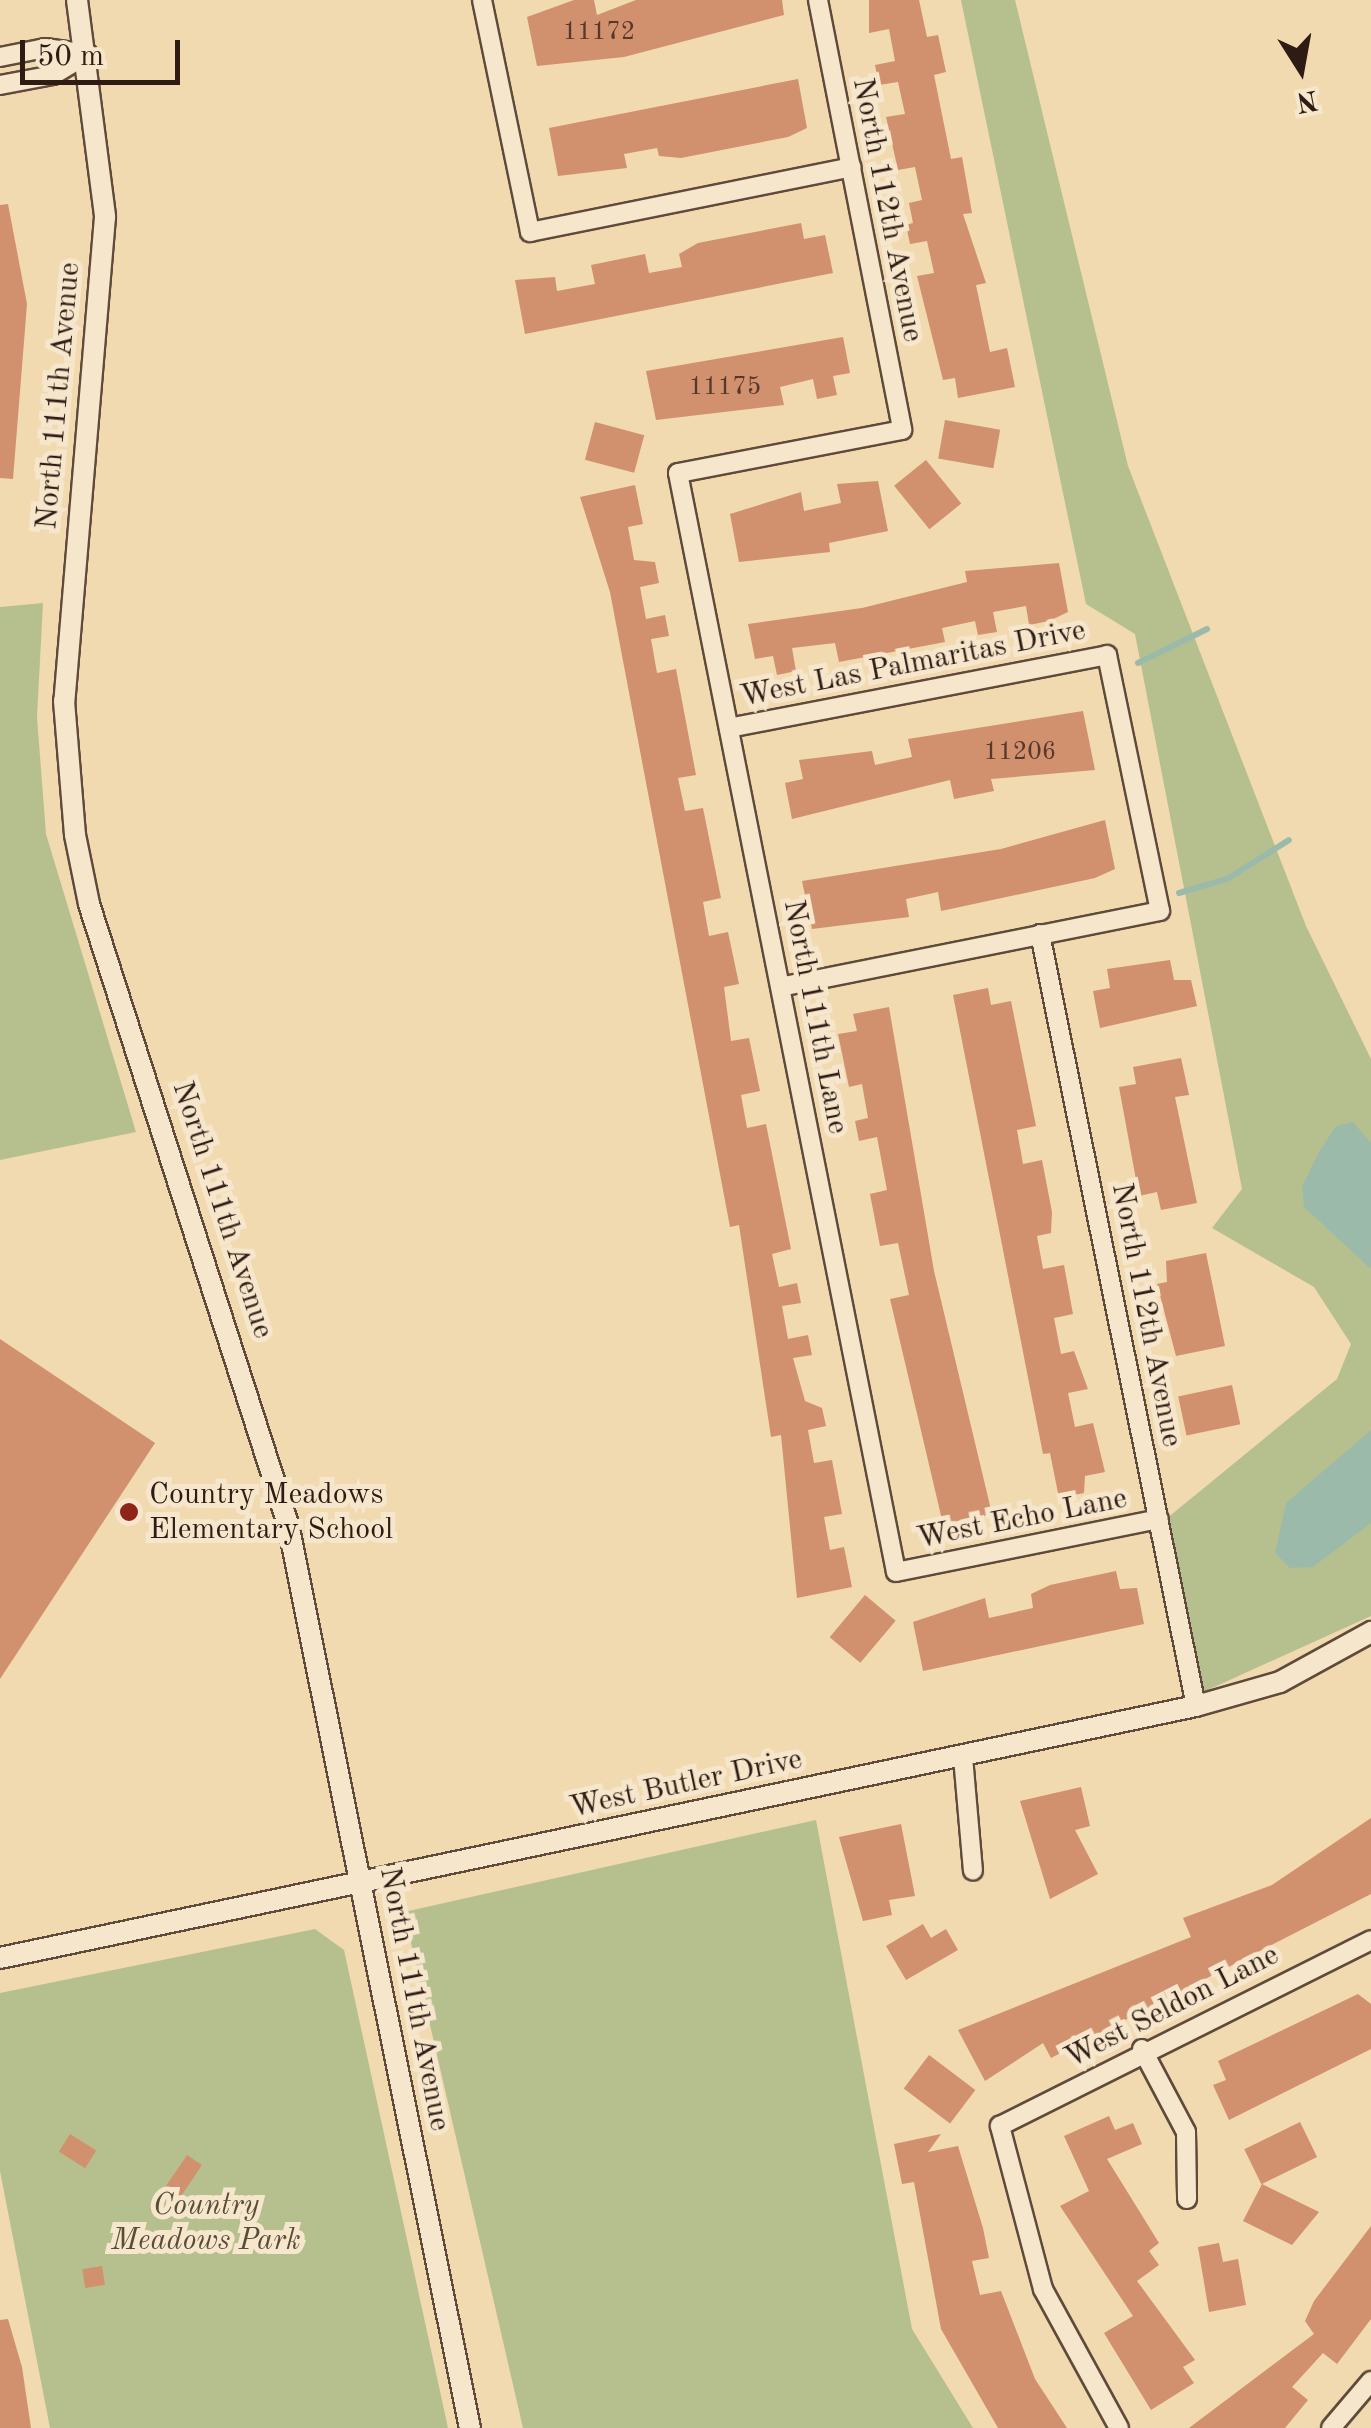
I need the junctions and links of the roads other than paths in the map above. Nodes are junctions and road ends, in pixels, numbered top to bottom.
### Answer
1 (77, 0) edge
2 (482, 0) edge
3 (818, 0) edge
4 (88, 54) junction
5 (0, 58) edge
6 (0, 85) edge
7 (851, 167) junction
8 (678, 472) joint
9 (730, 728) junction
10 (1040, 934) junction
11 (781, 986) junction
12 (1159, 1520) junction
13 (896, 1572) joint
14 (1371, 1632) edge
15 (1196, 1706) junction
16 (963, 1757) junction
17 (974, 1872) dead end
18 (362, 1883) junction
19 (1371, 1940) edge
20 (0, 1958) edge
21 (1142, 2049) junction
22 (1187, 2199) dead end
23 (1371, 2381) edge
24 (470, 2428) edge
25 (1119, 2428) edge
26 (1332, 2428) edge

1 - 4 street, North 111th Avenue
2 - 7 street
3 - 7 street, North 112th Avenue
4 - 5 street
4 - 6 street
4 - 18 street, North 111th Avenue
7 - 8 street, North 112th Avenue
8 - 9 street, North 111th Lane
9 - 10 street, West Las Palmaritas Drive
9 - 11 street, North 111th Lane
10 - 11 street
10 - 12 street, North 112th Avenue
11 - 13 street, North 111th Lane
12 - 13 street, West Echo Lane
12 - 15 street, North 112th Avenue
14 - 15 street, West Butler Drive
15 - 16 street, West Butler Drive
16 - 17 street
16 - 18 street, West Butler Drive
18 - 20 street, West Butler Drive
18 - 24 street, North 111th Avenue
19 - 21 street, West Seldon Lane
21 - 22 street
21 - 25 street, West Seldon Lane
23 - 26 street

